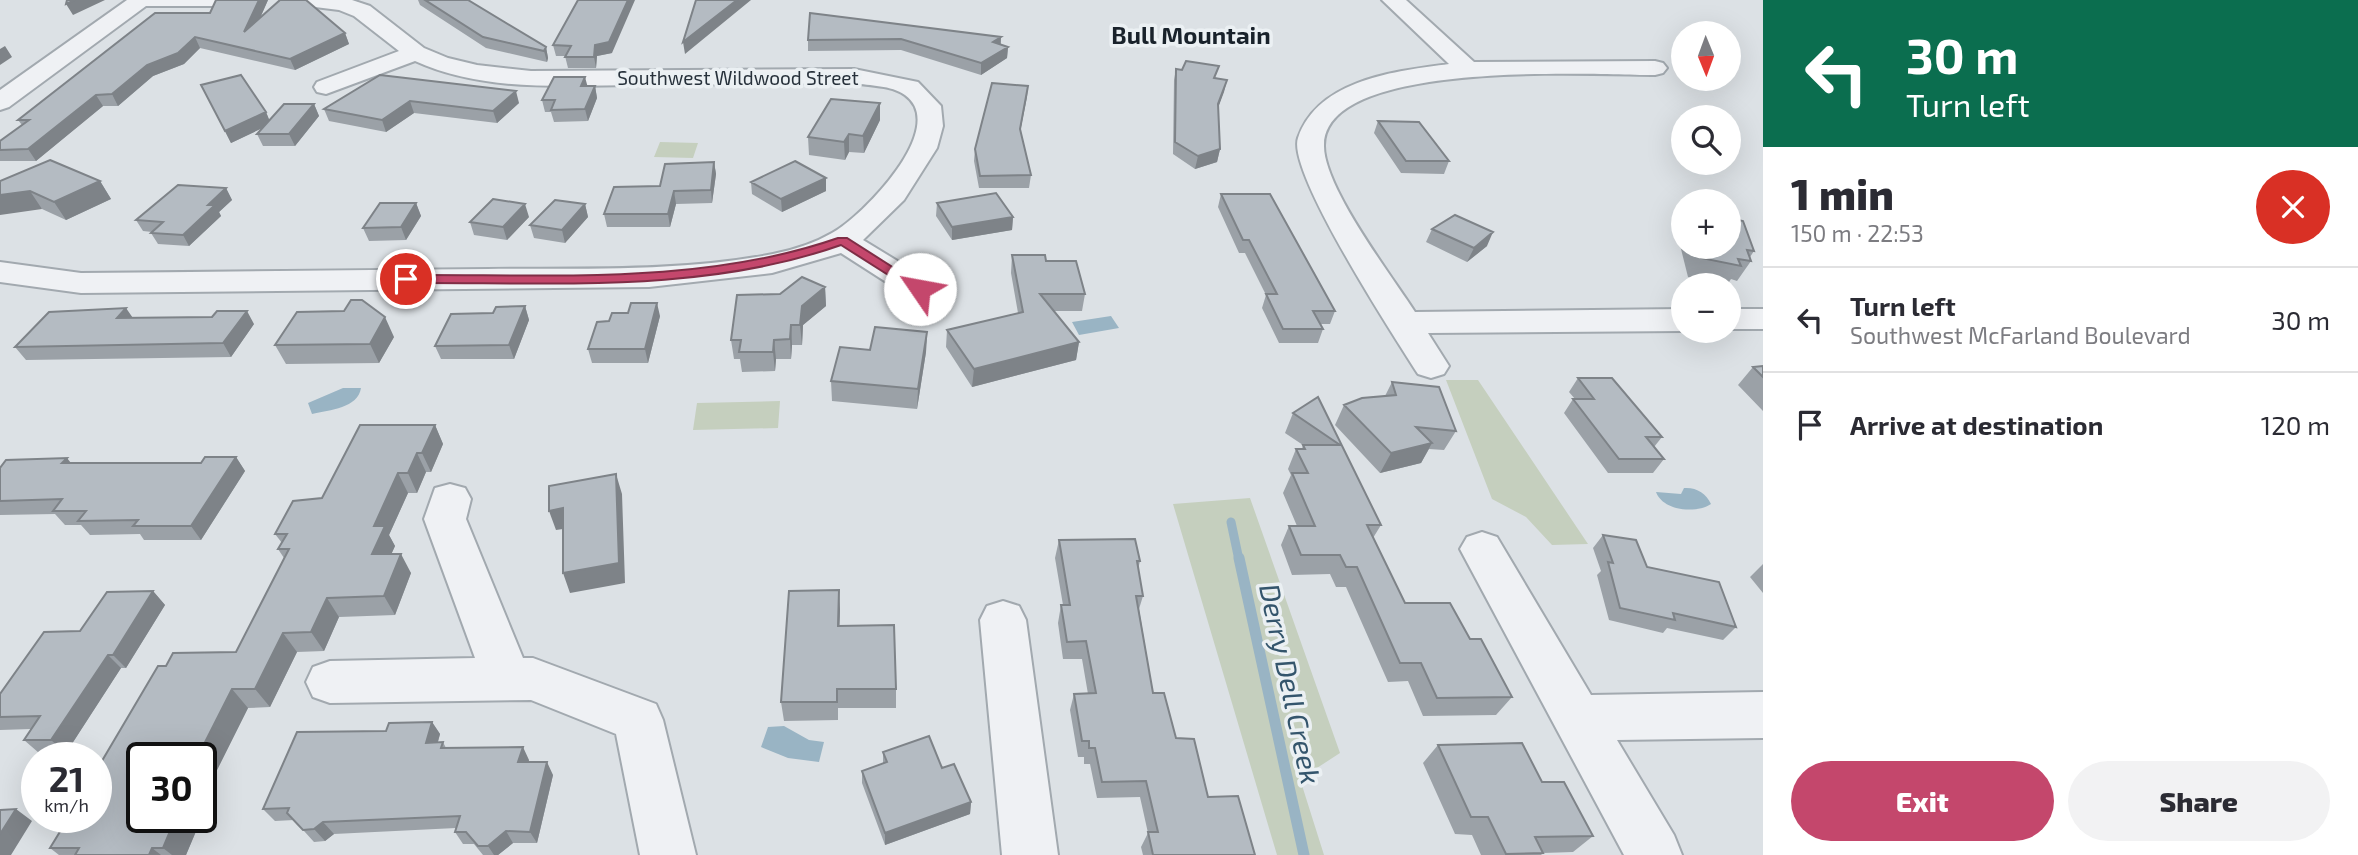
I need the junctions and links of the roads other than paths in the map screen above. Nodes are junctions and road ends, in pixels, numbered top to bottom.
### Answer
1 (141, 0) edge
2 (214, 0) edge
3 (307, 0) edge
4 (1393, 0) edge
5 (416, 53) junction
6 (1655, 68) dead end
7 (1468, 69) junction
8 (326, 87) dead end
9 (0, 102) edge
10 (842, 240) junction
11 (0, 272) edge
12 (920, 289) dead end
13 (1741, 319) edge
14 (1763, 319) edge
15 (1671, 320) edge
16 (1405, 323) junction
17 (1432, 366) dead end
18 (450, 499) dead end
19 (1482, 549) dead end
20 (1003, 621) dead end
21 (507, 679) junction
22 (330, 682) dead end
23 (1763, 715) edge
24 (1576, 718) junction
25 (668, 855) edge
26 (1030, 855) edge
27 (1654, 855) edge

1 - 2 street
1 - 9 street
3 - 5 street, Southwest Wildwood Street
4 - 7 street
5 - 8 street
5 - 10 street, Southwest Wildwood Street
6 - 7 street
7 - 16 street
10 - 11 street, Southwest Wildwood Street
10 - 12 street
13 - 14 street
15 - 16 street
16 - 17 street
18 - 21 street
19 - 24 street
20 - 26 street
21 - 22 street
21 - 25 street
23 - 24 street
24 - 27 street

